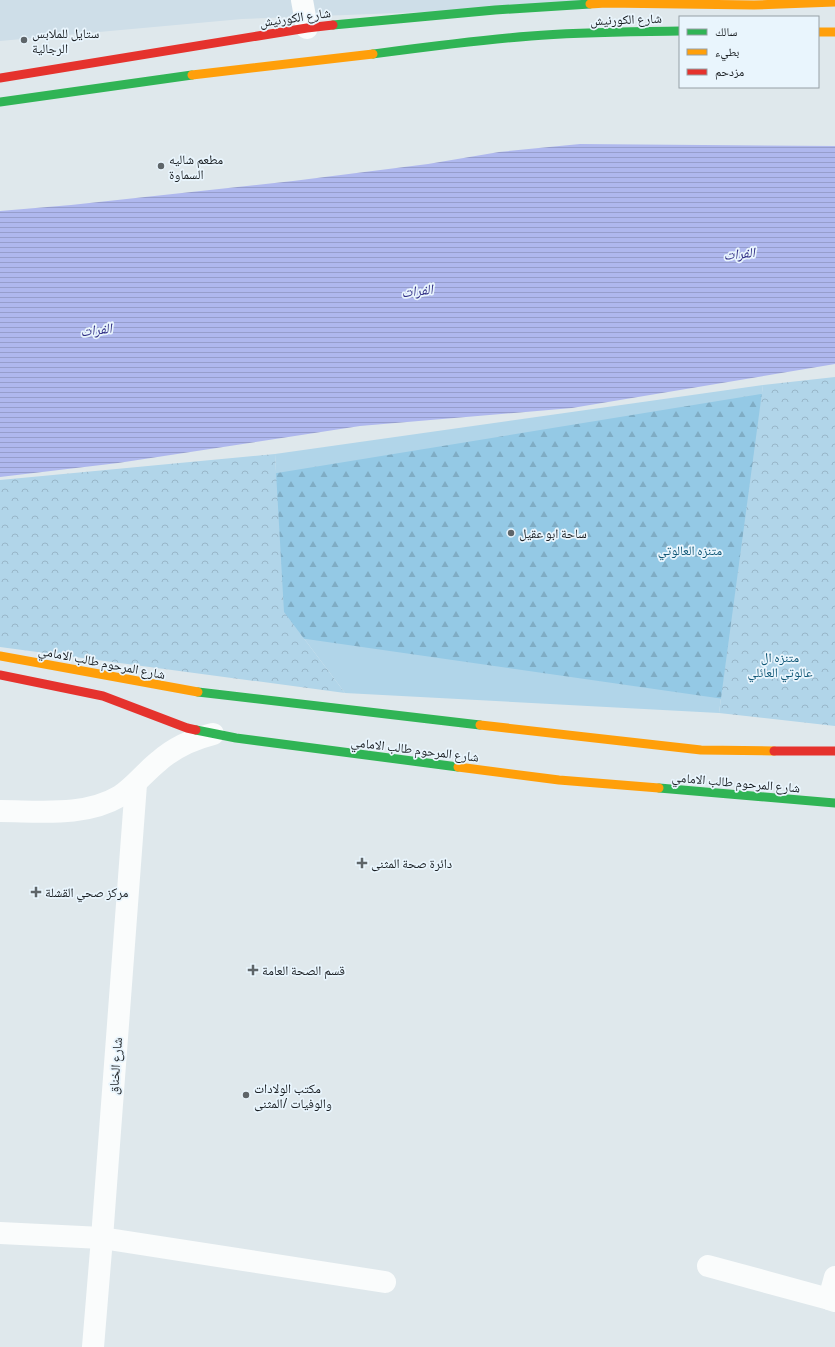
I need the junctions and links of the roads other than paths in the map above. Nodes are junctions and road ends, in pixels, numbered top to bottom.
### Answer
1 (302, 0) edge
2 (606, 2) edge
3 (835, 2) edge
4 (495, 5) edge
5 (306, 28) junction
6 (679, 30) edge
7 (819, 32) edge
8 (835, 32) edge
9 (0, 78) edge
10 (0, 102) edge
11 (0, 656) edge
12 (0, 675) edge
13 (207, 694) junction
14 (189, 698) dead end
15 (180, 714) dead end
16 (187, 728) junction
17 (213, 734) junction
18 (835, 751) edge
19 (136, 784) junction
20 (835, 803) edge
21 (0, 811) edge
22 (0, 1233) edge
23 (102, 1238) junction
24 (708, 1266) dead end
25 (835, 1277) edge
26 (385, 1282) dead end
27 (832, 1300) edge
28 (93, 1347) edge

1 - 5 street
2 - 3 main road, شارع الكورنيش
2 - 4 main road, شارع الكورنيش
4 - 5 main road, شارع الكورنيش
5 - 9 main road, شارع الكورنيش
6 - 10 main road, شارع الكورنيش
7 - 8 main road
11 - 13 main road, شارع المرحوم طالب الامامي
12 - 16 main road, شارع المرحوم طالب الامامي
13 - 14 main road
13 - 18 main road, شارع المرحوم طالب الامامي
15 - 16 main road
16 - 17 main road, شارع المرحوم طالب الامامي
17 - 19 street
17 - 20 main road, شارع المرحوم طالب الامامي
19 - 21 street
19 - 23 street, شارع الخناق
22 - 23 street
23 - 26 street
23 - 28 street, شارع الخناق
24 - 27 street
25 - 27 street

